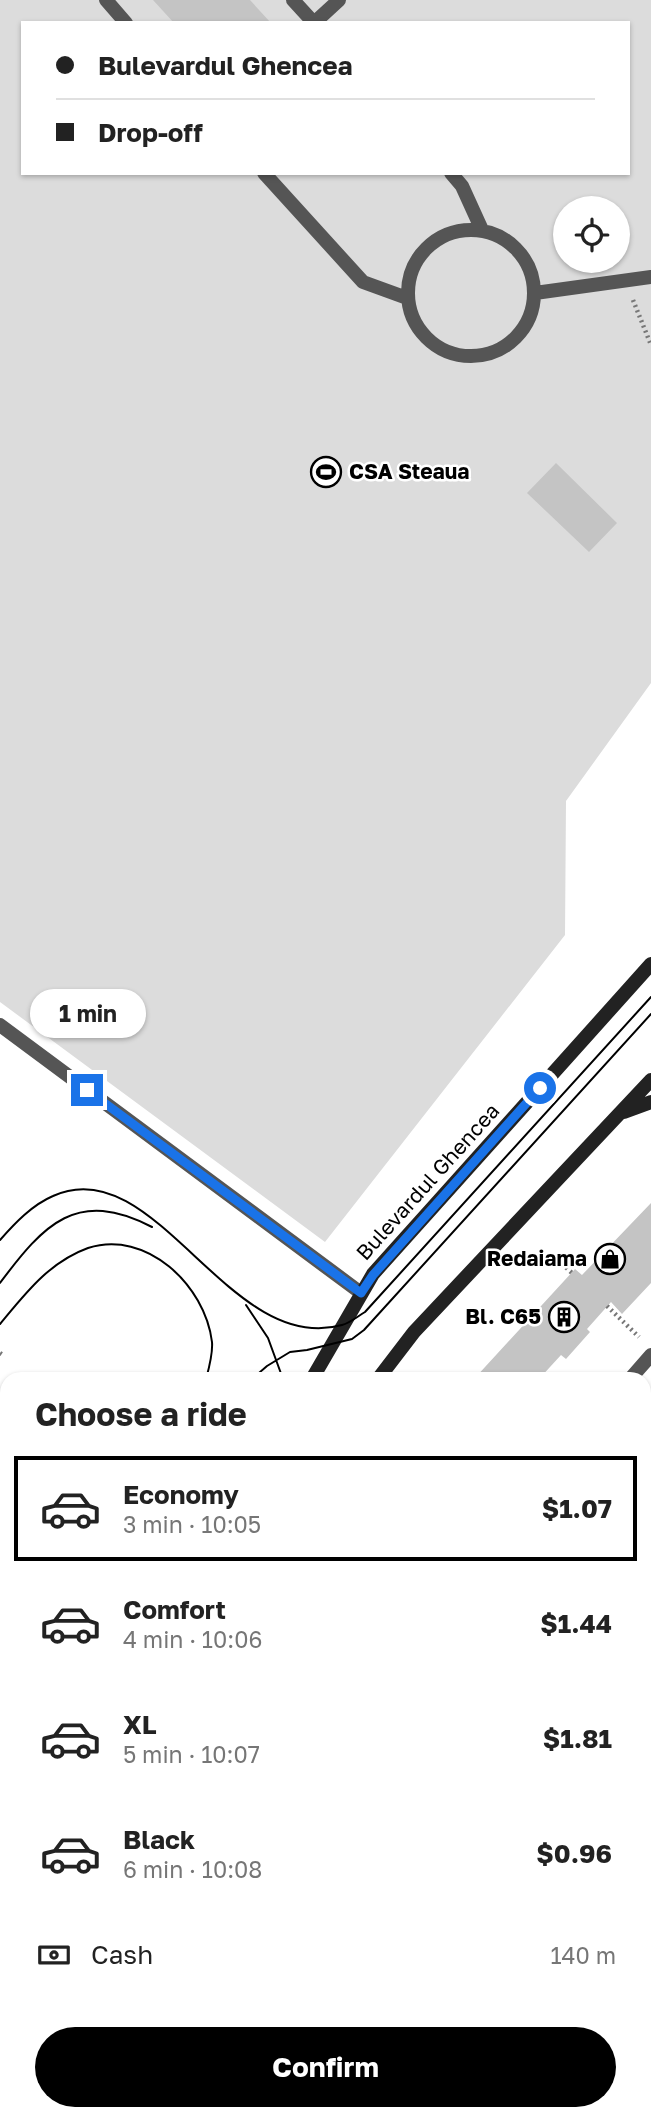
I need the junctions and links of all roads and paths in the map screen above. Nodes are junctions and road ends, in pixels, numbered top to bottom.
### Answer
1 (106, 0) edge
2 (293, 0) edge
3 (339, 0) edge
4 (124, 21) edge
5 (312, 21) edge
6 (316, 21) edge
7 (266, 175) edge
8 (453, 175) edge
9 (482, 230) junction
10 (651, 278) edge
11 (625, 280) junction
12 (535, 293) junction
13 (407, 298) junction
14 (651, 345) edge
15 (651, 964) edge
16 (0, 1025) edge
17 (651, 1080) edge
18 (651, 1102) edge
19 (619, 1114) junction
20 (558, 1260) dead end
21 (572, 1273) dead end
22 (361, 1293) junction
23 (607, 1306) dead end
24 (642, 1339) dead end
25 (651, 1355) edge
26 (317, 1372) edge
27 (383, 1372) edge
28 (635, 1372) edge

1 - 4 street
2 - 5 street
3 - 6 street
7 - 13 street
8 - 9 street
9 - 12 street
9 - 13 street
10 - 11 street
11 - 12 street
11 - 14 path
12 - 13 street
15 - 22 main road, Bulevardul Ghencea
16 - 22 street
17 - 19 main road
18 - 19 main road
19 - 27 main road
20 - 21 path
22 - 26 main road, Bulevardul Ghencea
23 - 24 path
25 - 28 street

